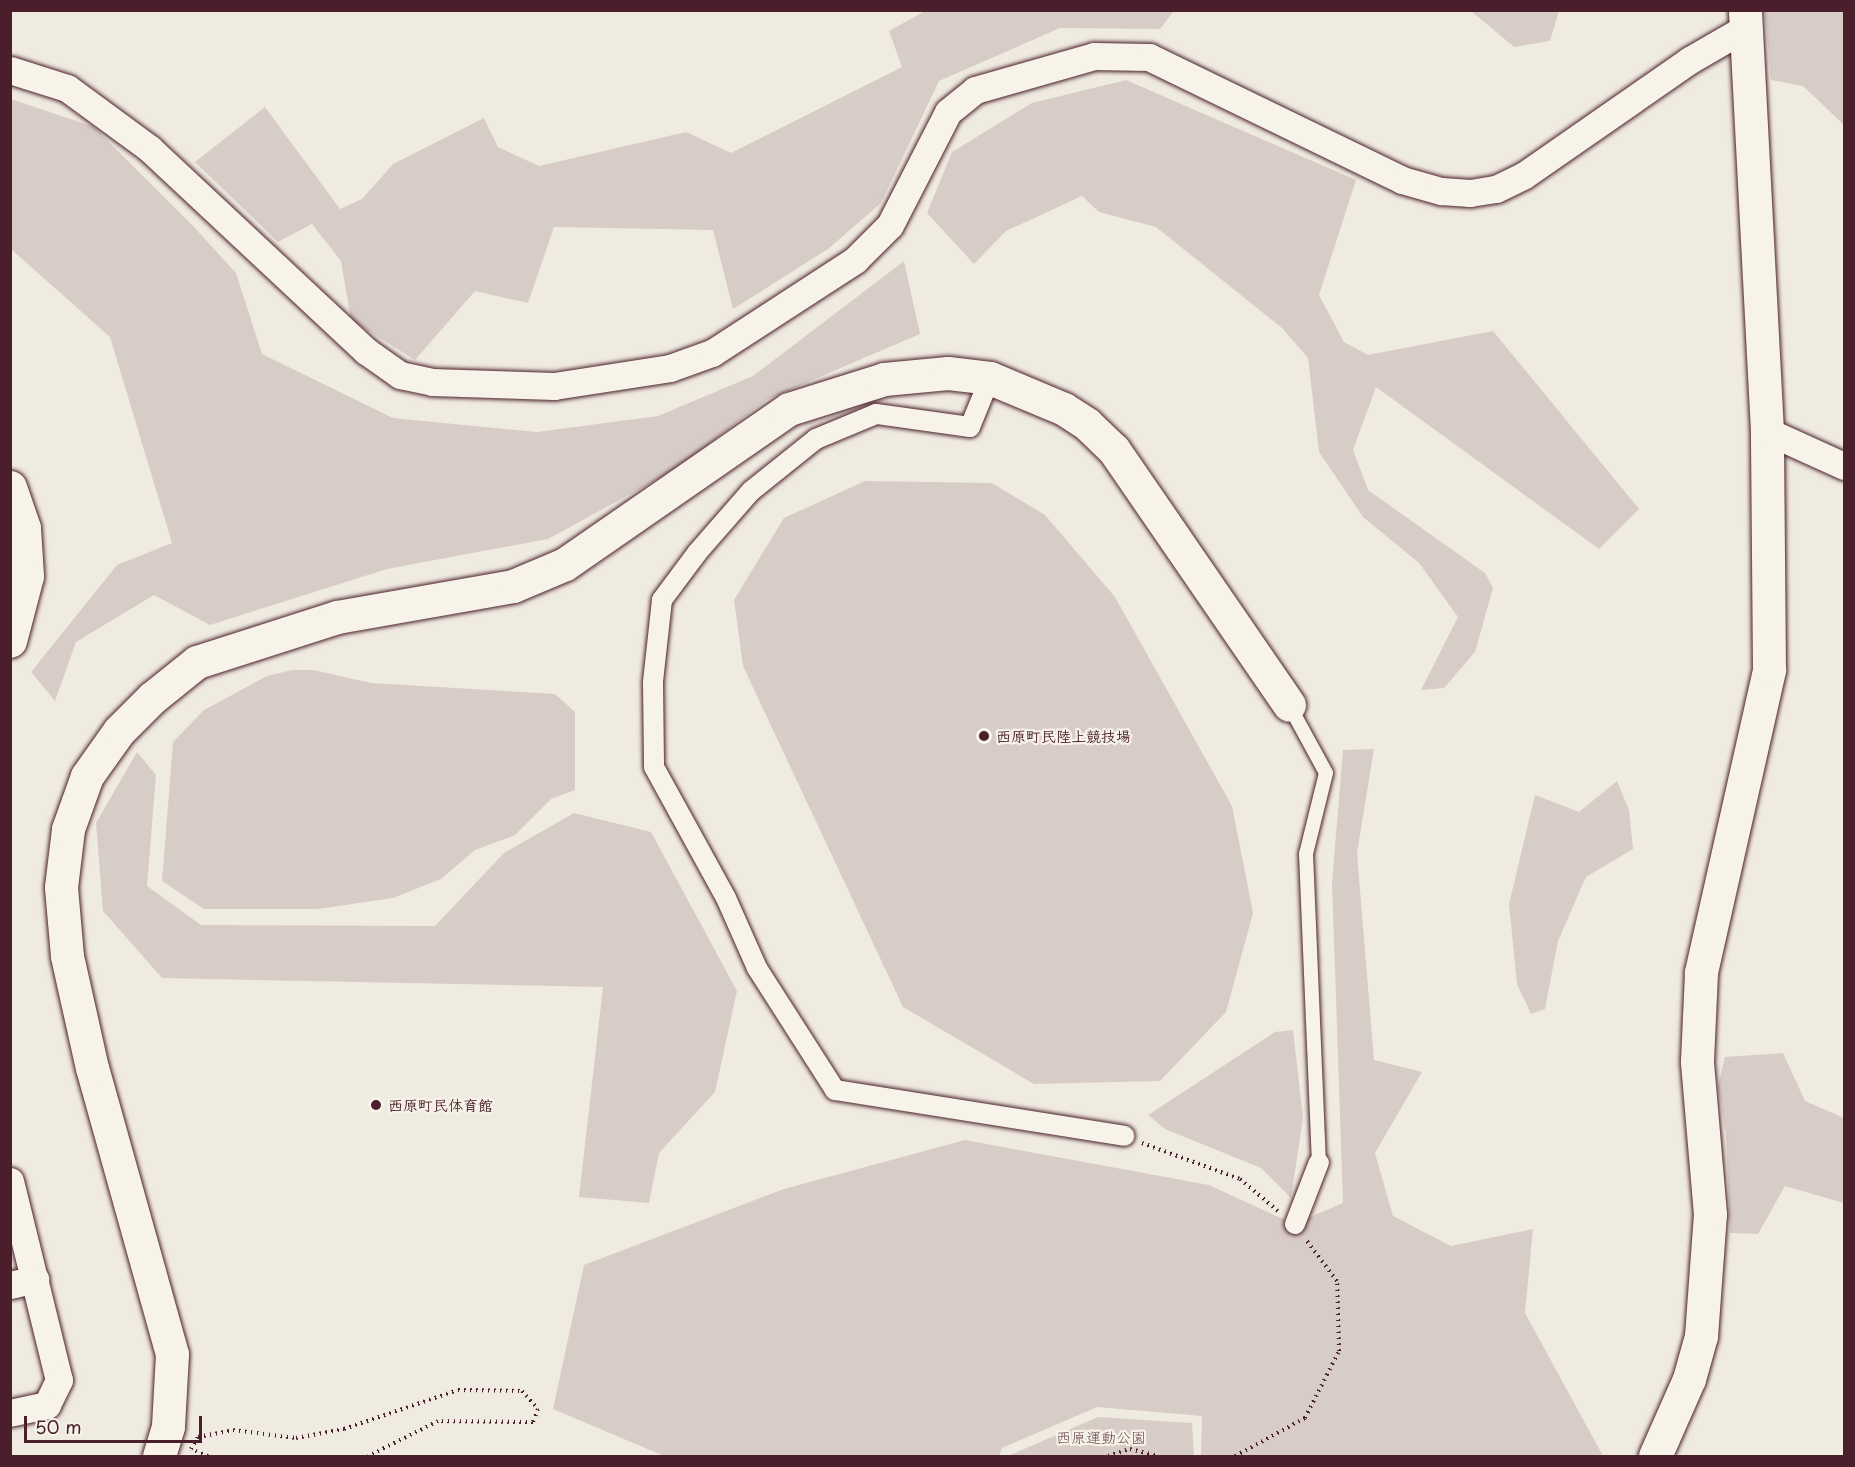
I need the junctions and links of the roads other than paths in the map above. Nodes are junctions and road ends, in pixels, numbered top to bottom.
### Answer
1 (1746, 19) edge
2 (10, 70) edge
3 (990, 378) junction
4 (1767, 431) junction
5 (1845, 466) edge
6 (10, 487) edge
7 (10, 641) edge
8 (1289, 705) joint
9 (1124, 1136) road end
10 (1318, 1162) joint
11 (10, 1181) edge
12 (1294, 1224) road end
13 (23, 1282) edge
14 (10, 1413) edge
15 (159, 1456) edge
16 (1655, 1456) edge

1 - 2 street
1 - 4 street
3 - 8 street
3 - 9 street
3 - 15 street
4 - 5 street
4 - 16 street
6 - 7 street
8 - 10 lane
10 - 12 street
11 - 13 street
13 - 14 street

